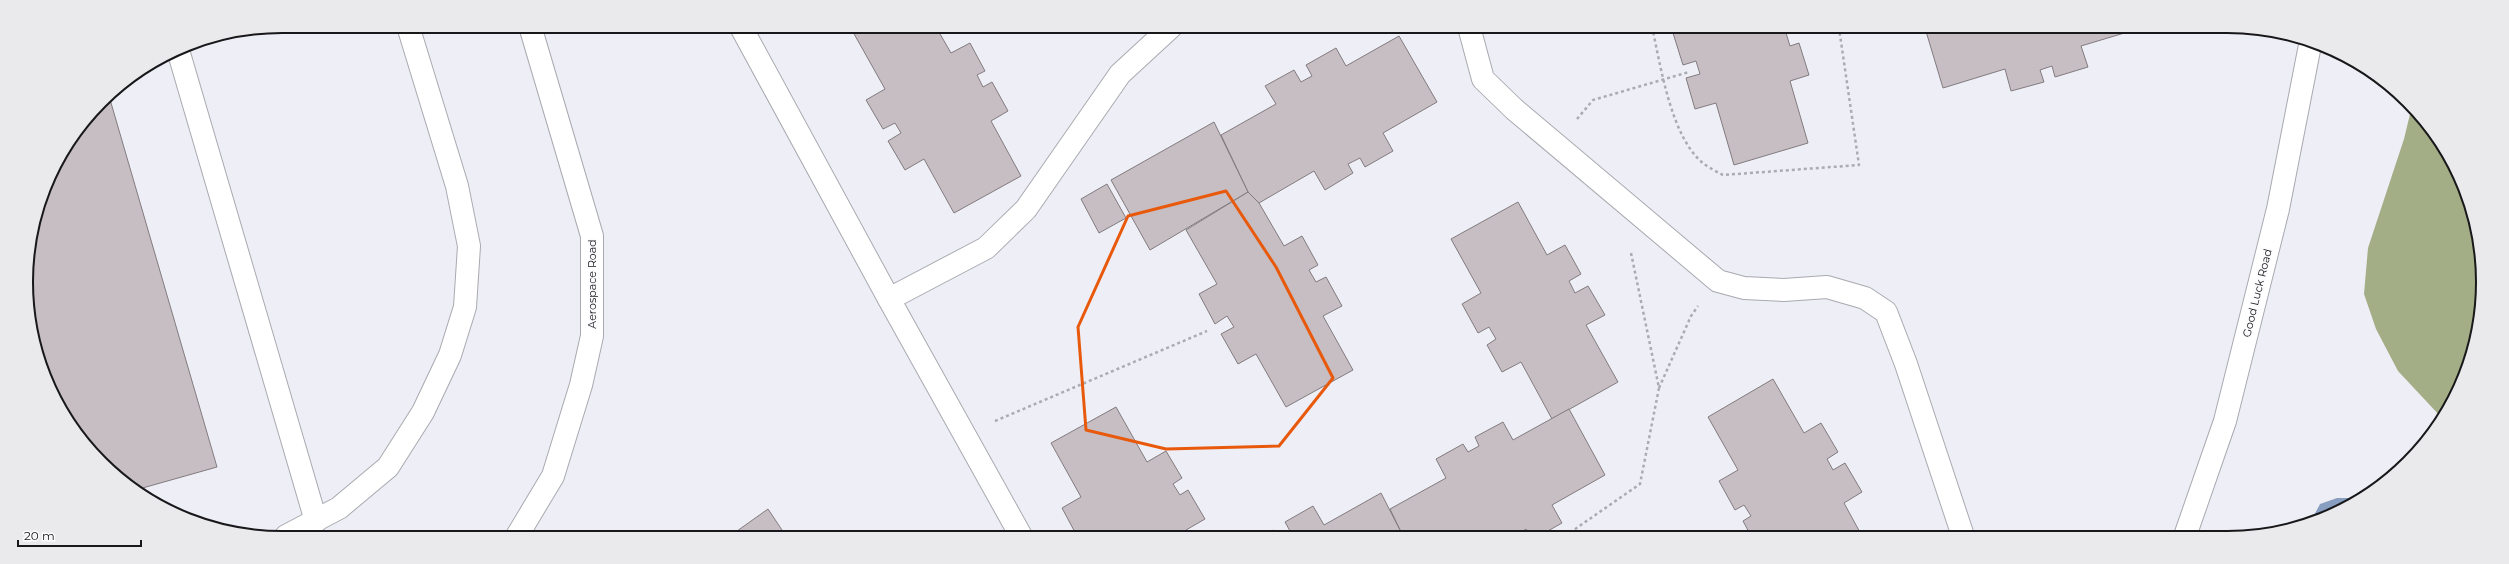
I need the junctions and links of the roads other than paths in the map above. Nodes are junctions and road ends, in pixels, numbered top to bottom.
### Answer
1 (410, 33) edge
2 (532, 33) edge
3 (745, 33) edge
4 (1165, 33) edge
5 (1471, 33) edge
6 (2310, 47) edge
7 (180, 55) edge
8 (889, 299) junction
9 (316, 521) junction
10 (296, 531) edge
11 (520, 531) edge
12 (1018, 531) edge
13 (1961, 531) edge
14 (2187, 531) edge

1 - 9 street
2 - 11 street, Aerospace Road
3 - 8 street
4 - 8 street
5 - 13 street
6 - 14 street, Good Luck Road
7 - 9 street
8 - 12 street
9 - 10 street

